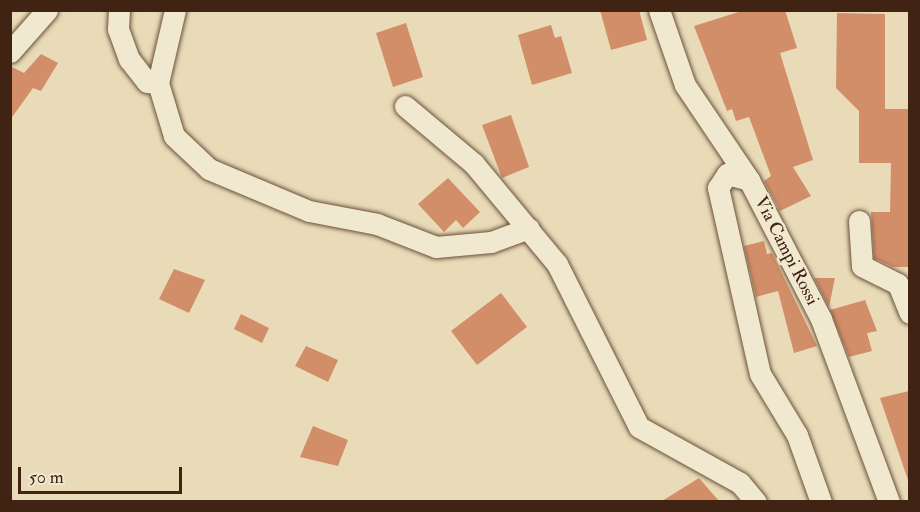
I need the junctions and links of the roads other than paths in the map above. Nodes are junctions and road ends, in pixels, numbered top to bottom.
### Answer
1 (47, 10) edge
2 (119, 10) edge
3 (175, 10) edge
4 (659, 10) edge
5 (10, 52) edge
6 (158, 83) junction
7 (405, 106) dead end
8 (749, 180) junction
9 (859, 221) dead end
10 (529, 228) junction
11 (909, 313) edge
12 (756, 501) edge
13 (821, 501) edge
14 (890, 501) edge

1 - 5 street
2 - 6 street
3 - 6 street
4 - 8 street
6 - 10 street
7 - 10 street
8 - 13 street, Via Campi Rossi
8 - 14 street, Via Campi Rossi
9 - 11 street
10 - 12 street

